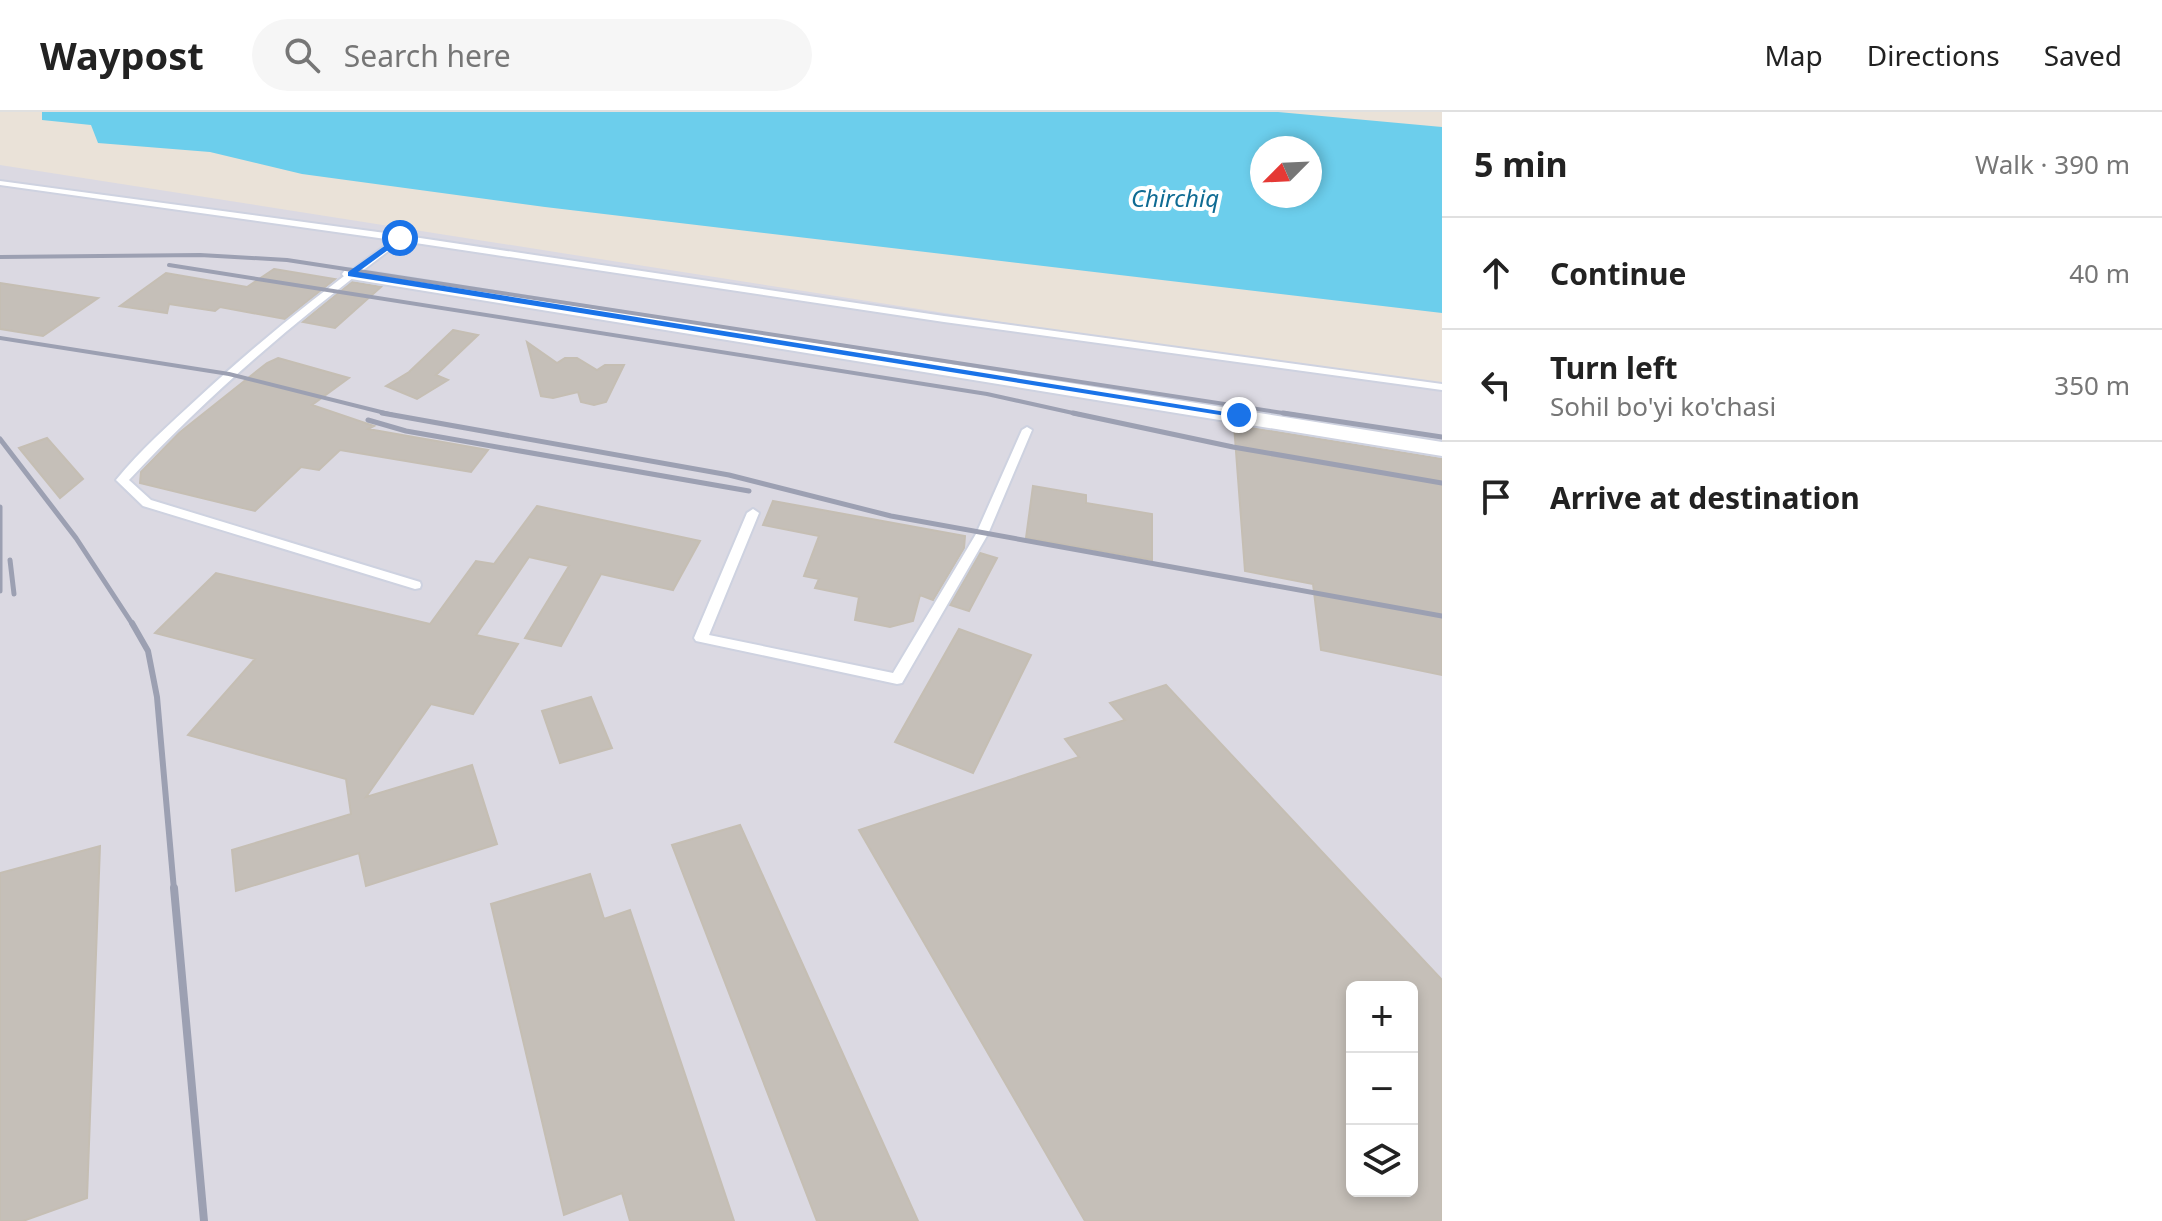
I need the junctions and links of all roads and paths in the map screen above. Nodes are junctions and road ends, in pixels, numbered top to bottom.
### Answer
1 (0, 183) edge
2 (400, 238) junction
3 (351, 274) junction
4 (1442, 387) edge
5 (1027, 430) dead end
6 (1442, 449) edge
7 (753, 513) dead end
8 (415, 585) dead end

1 - 2 lane
2 - 3 lane
2 - 4 lane
3 - 6 street
3 - 8 lane
5 - 7 lane

